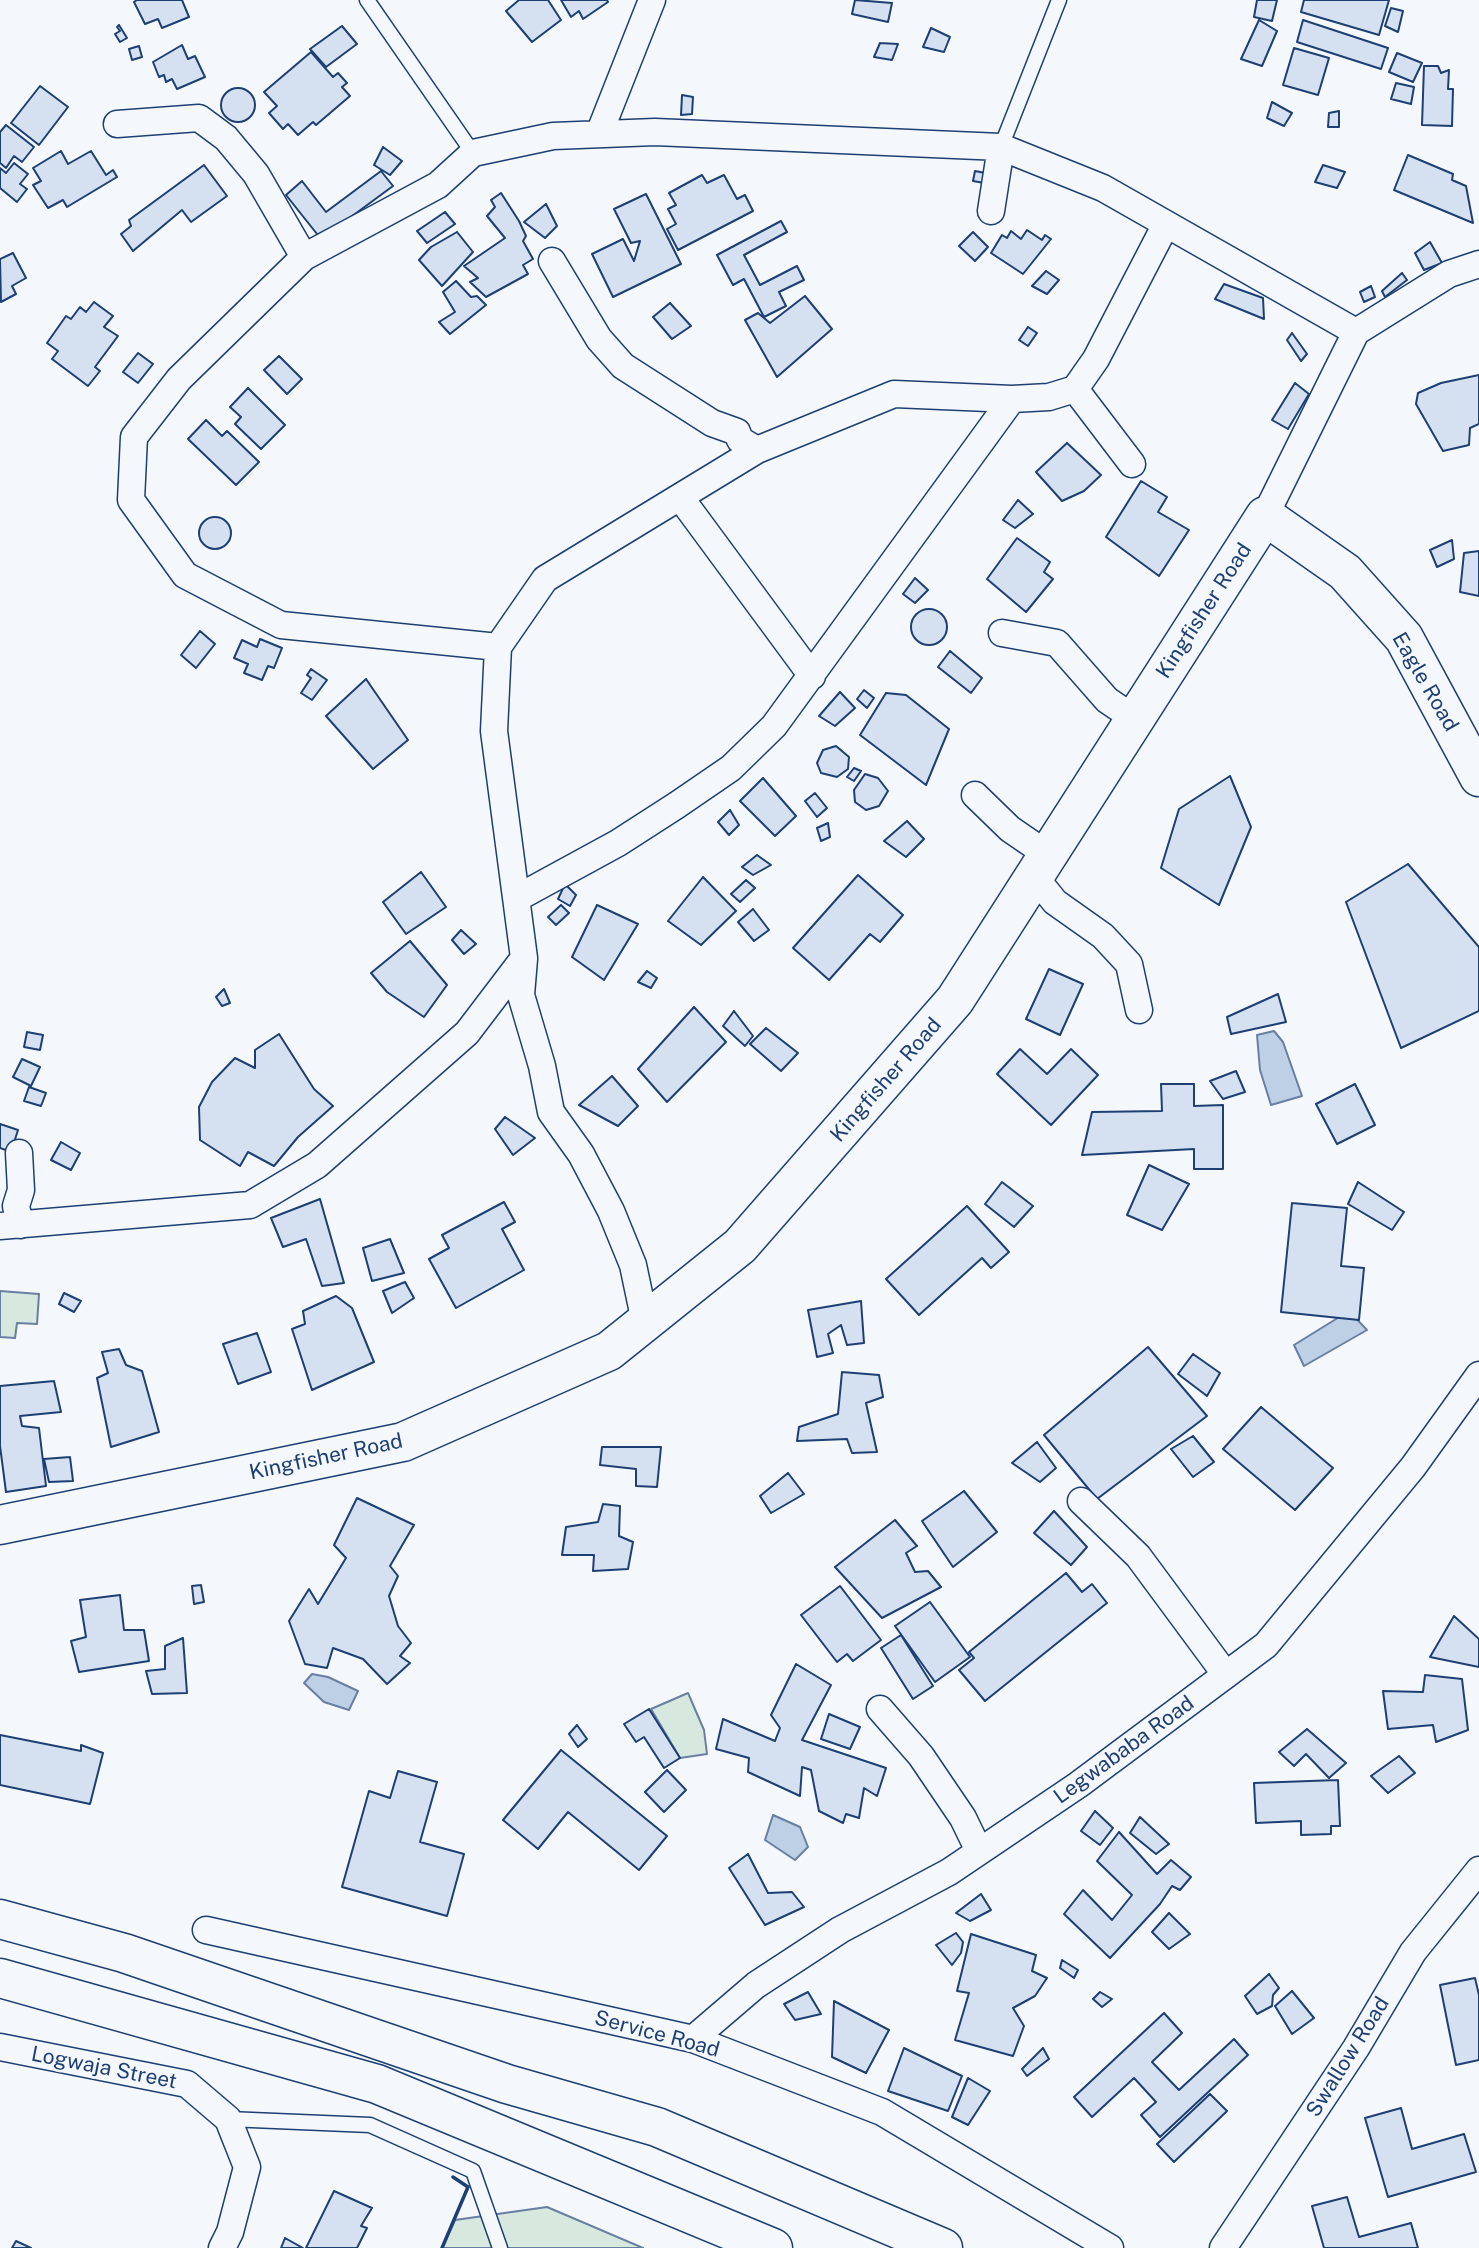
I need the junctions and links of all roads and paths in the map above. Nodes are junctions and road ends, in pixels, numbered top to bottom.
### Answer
1 (368, 0) edge
2 (652, 0) edge
3 (1059, 0) edge
4 (117, 124) dead end
5 (599, 134) junction
6 (1001, 147) junction
7 (473, 153) junction
8 (991, 211) dead end
9 (1166, 224) junction
10 (304, 257) junction
11 (552, 261) dead end
12 (1479, 264) edge
13 (1356, 332) junction
14 (1075, 389) junction
15 (1012, 399) junction
16 (757, 450) junction
17 (1132, 464) dead end
18 (680, 497) junction
19 (1265, 516) junction
20 (1002, 633) dead end
21 (498, 647) junction
22 (812, 676) junction
23 (1135, 719) junction
24 (1479, 776) edge
25 (975, 795) dead end
26 (1041, 865) junction
27 (519, 897) junction
28 (524, 958) junction
29 (1139, 1010) dead end
30 (19, 1153) dead end
31 (10, 1226) edge
32 (645, 1322) junction
33 (1479, 1376) edge
34 (1081, 1501) dead end
35 (0, 1525) edge
36 (1226, 1675) junction
37 (880, 1709) dead end
38 (979, 1851) junction
39 (1479, 1870) edge
40 (0, 1919) edge
41 (206, 1930) dead end
42 (0, 1978) edge
43 (693, 2039) junction
44 (0, 2047) edge
45 (228, 2119) junction
46 (222, 2248) edge
47 (500, 2248) edge
48 (773, 2248) edge
49 (943, 2248) edge
50 (1110, 2248) edge
51 (1223, 2248) edge

1 - 7 lane
2 - 5 street
3 - 6 lane
4 - 10 street
5 - 6 street
5 - 7 street
6 - 8 street
6 - 9 street
7 - 10 street
9 - 13 street
9 - 14 street
10 - 21 street
11 - 16 street
12 - 13 street
13 - 19 street, Kingfisher Road
14 - 15 street
14 - 17 street
15 - 16 street
15 - 22 street
16 - 18 street
18 - 21 street
18 - 22 street
19 - 23 main road, Kingfisher Road
19 - 24 main road, Eagle Road
20 - 23 street
21 - 27 street
22 - 27 street
23 - 26 main road, Kingfisher Road
25 - 26 street
26 - 29 street
26 - 32 main road, Kingfisher Road
27 - 28 street
28 - 31 street
28 - 32 street
30 - 31 street
32 - 35 main road, Kingfisher Road
33 - 36 street, Legwababa Road
34 - 36 street
36 - 38 street, Legwababa Road
37 - 38 street
38 - 43 street, Legwababa Road
39 - 51 street, Swallow Road
40 - 49 main road
41 - 43 street, Service Road
42 - 48 main road
43 - 50 street, Service Road
44 - 45 street, Logwaja Street
45 - 46 street, Logwaja Street
45 - 47 lane

